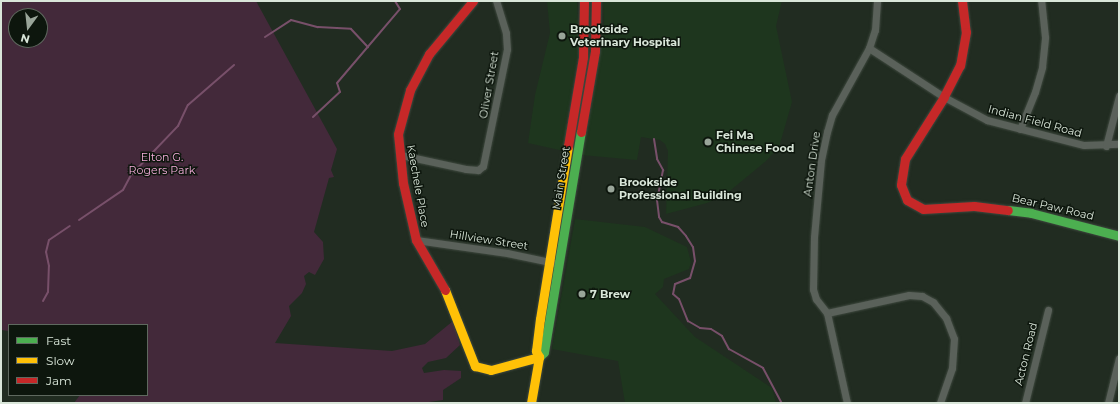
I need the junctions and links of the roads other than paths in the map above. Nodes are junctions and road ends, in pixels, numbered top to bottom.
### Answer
1 (473, 1) edge
2 (496, 1) edge
3 (584, 1) edge
4 (596, 1) edge
5 (877, 1) edge
6 (962, 1) edge
7 (1041, 1) edge
8 (596, 38) junction
9 (585, 40) junction
10 (869, 48) junction
11 (1119, 96) edge
12 (944, 97) junction
13 (578, 119) junction
14 (1020, 129) junction
15 (1119, 144) edge
16 (1106, 146) junction
17 (401, 155) junction
18 (568, 184) junction
19 (1119, 236) edge
20 (416, 240) junction
21 (549, 261) junction
22 (559, 264) junction
23 (1048, 310) dead end
24 (827, 313) junction
25 (539, 357) junction
26 (1119, 358) edge
27 (531, 403) edge
28 (847, 403) edge
29 (940, 403) edge
30 (1025, 403) edge
31 (1108, 403) edge

1 - 17 street, Kaechele Place
2 - 17 street, Oliver Street
3 - 9 street, Main Street
4 - 8 street, Main Street
5 - 10 street, Anton Drive
6 - 12 street, Bear Paw Road
7 - 14 street
8 - 9 street
8 - 13 street, Main Street
9 - 13 street, Main Street
10 - 12 street, Indian Field Road
10 - 24 street, Anton Drive
11 - 16 street
12 - 14 street, Indian Field Road
12 - 19 street, Bear Paw Road
13 - 18 street, Main Street
14 - 16 street, Indian Field Road
15 - 16 street, Indian Field Road
17 - 20 street, Kaechele Place
18 - 21 street, Main Street
18 - 22 street, Main Street
20 - 21 street, Hillview Street
20 - 25 street, Kaechele Place
21 - 22 street, Hillview Street
21 - 25 street, Main Street
22 - 25 street, Main Street
23 - 30 street, Acton Road
24 - 28 street
24 - 29 street
25 - 27 street, Main Street
26 - 31 street

